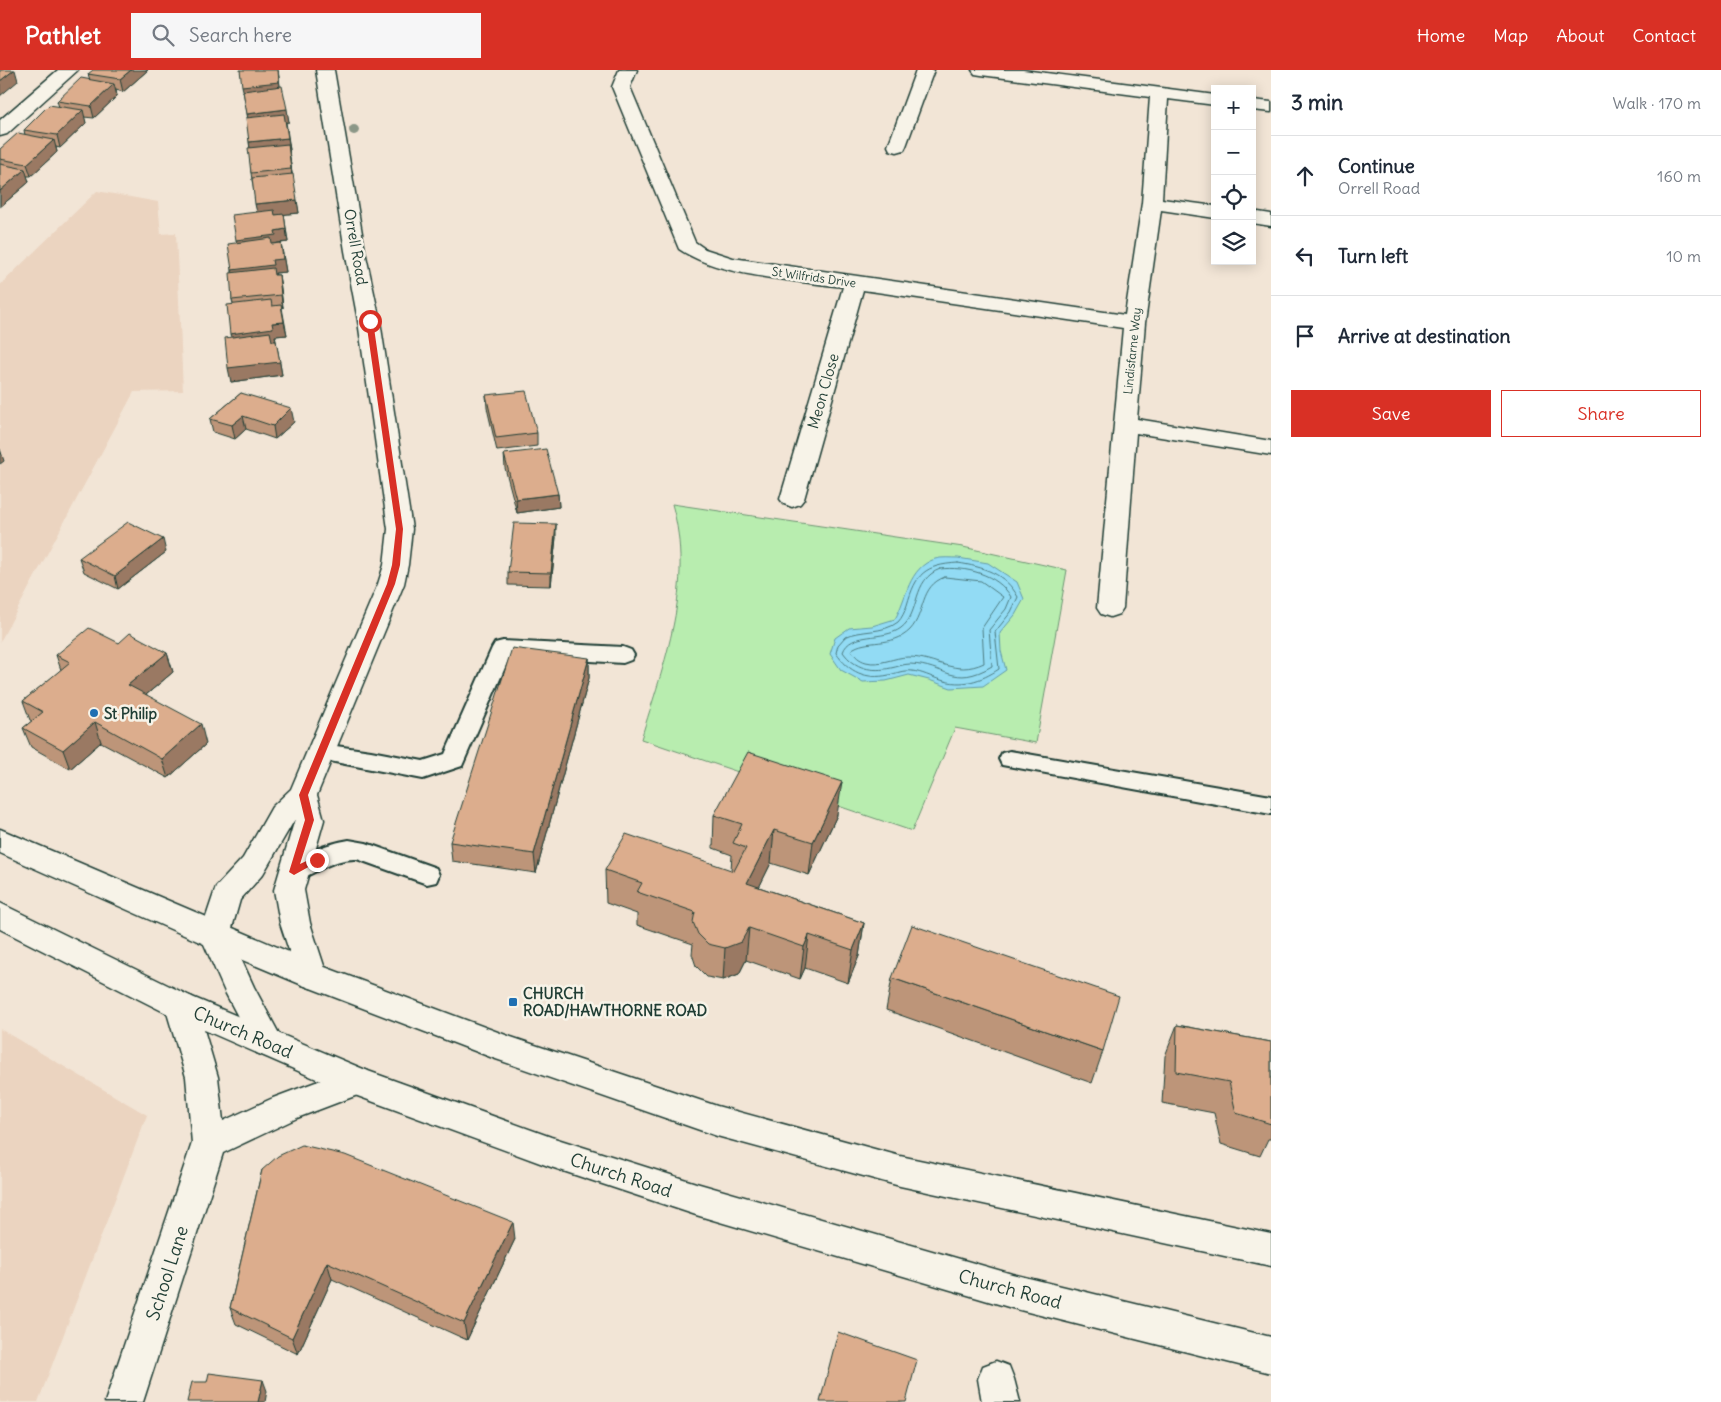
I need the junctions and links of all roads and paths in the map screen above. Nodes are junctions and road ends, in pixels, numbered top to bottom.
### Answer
1 (69, 70) edge
2 (326, 70) edge
3 (628, 70) edge
4 (925, 70) edge
5 (981, 70) edge
6 (1159, 94) junction
7 (1211, 100) edge
8 (1256, 105) edge
9 (1271, 107) edge
10 (0, 130) edge
11 (897, 146) dead end
12 (1152, 204) junction
13 (1211, 211) edge
14 (1256, 218) edge
15 (1271, 220) edge
16 (855, 283) junction
17 (1134, 323) junction
18 (1125, 424) junction
19 (1271, 448) edge
20 (792, 499) dead end
21 (1110, 608) dead end
22 (622, 655) dead end
23 (322, 752) junction
24 (1010, 759) dead end
25 (303, 795) junction
26 (1271, 805) edge
27 (0, 840) edge
28 (294, 872) junction
29 (427, 874) dead end
30 (0, 915) edge
31 (215, 935) junction
32 (311, 975) junction
33 (181, 1006) junction
34 (268, 1043) junction
35 (356, 1081) junction
36 (209, 1143) junction
37 (1271, 1250) edge
38 (1271, 1355) edge
39 (124, 1402) edge

1 - 10 main road
2 - 23 main road, Orrell Road
3 - 16 main road, St Wilfrids Drive
4 - 11 main road
5 - 6 main road
6 - 7 main road
6 - 12 main road, Lindisfarne Way
8 - 9 main road
12 - 13 main road
12 - 17 main road, Lindisfarne Way
14 - 15 main road
16 - 17 main road, St Wilfrids Drive
16 - 20 main road, Meon Close
17 - 18 main road, Lindisfarne Way
18 - 19 main road
18 - 21 main road, Lindisfarne Way
22 - 23 lane
23 - 25 main road, Orrell Road
24 - 26 lane
25 - 28 main road
25 - 31 main road, Orrell Road
27 - 31 main road
28 - 29 lane
28 - 32 main road
30 - 33 main road, Church Road
31 - 32 main road
31 - 34 main road
32 - 37 main road
33 - 34 main road, Church Road
33 - 36 main road, School Lane
34 - 35 main road, Church Road
35 - 36 main road
35 - 38 main road, Church Road
36 - 39 main road, School Lane

